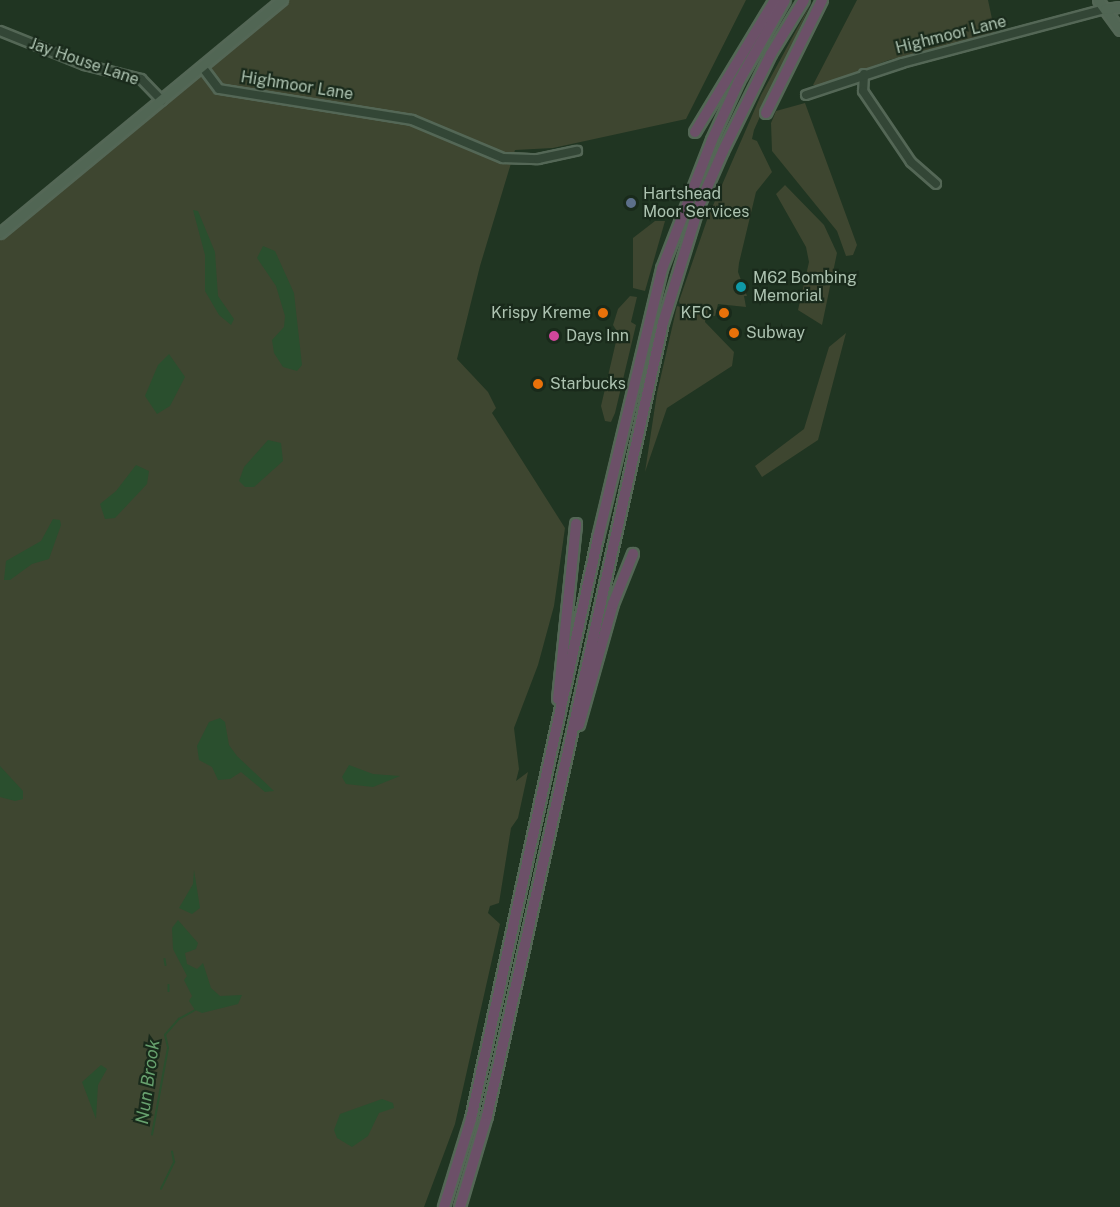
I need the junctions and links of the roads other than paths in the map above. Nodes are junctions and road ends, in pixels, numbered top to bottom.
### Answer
1 (282, 0) edge
2 (775, 0) edge
3 (785, 0) edge
4 (804, 0) edge
5 (822, 0) edge
6 (1098, 0) edge
7 (1120, 7) edge
8 (1105, 9) junction
9 (1120, 30) edge
10 (0, 31) edge
11 (203, 68) junction
12 (864, 74) junction
13 (806, 95) dead end
14 (162, 101) junction
15 (766, 113) dead end
16 (695, 132) dead end
17 (577, 151) dead end
18 (936, 184) dead end
19 (0, 233) edge
20 (576, 524) dead end
21 (633, 554) dead end
22 (550, 762) junction
23 (563, 772) junction
24 (444, 1207) edge
25 (460, 1207) edge

1 - 11 main road
2 - 16 highway
3 - 22 highway
4 - 23 highway
5 - 15 highway
6 - 8 main road
7 - 8 main road
8 - 9 main road
8 - 12 street, Highmoor Lane
10 - 14 street, Jay House Lane
11 - 14 main road
11 - 17 street, Highmoor Lane
12 - 13 street, Highmoor Lane
12 - 18 street
14 - 19 main road
20 - 22 highway
21 - 23 highway
22 - 24 highway
23 - 25 highway

